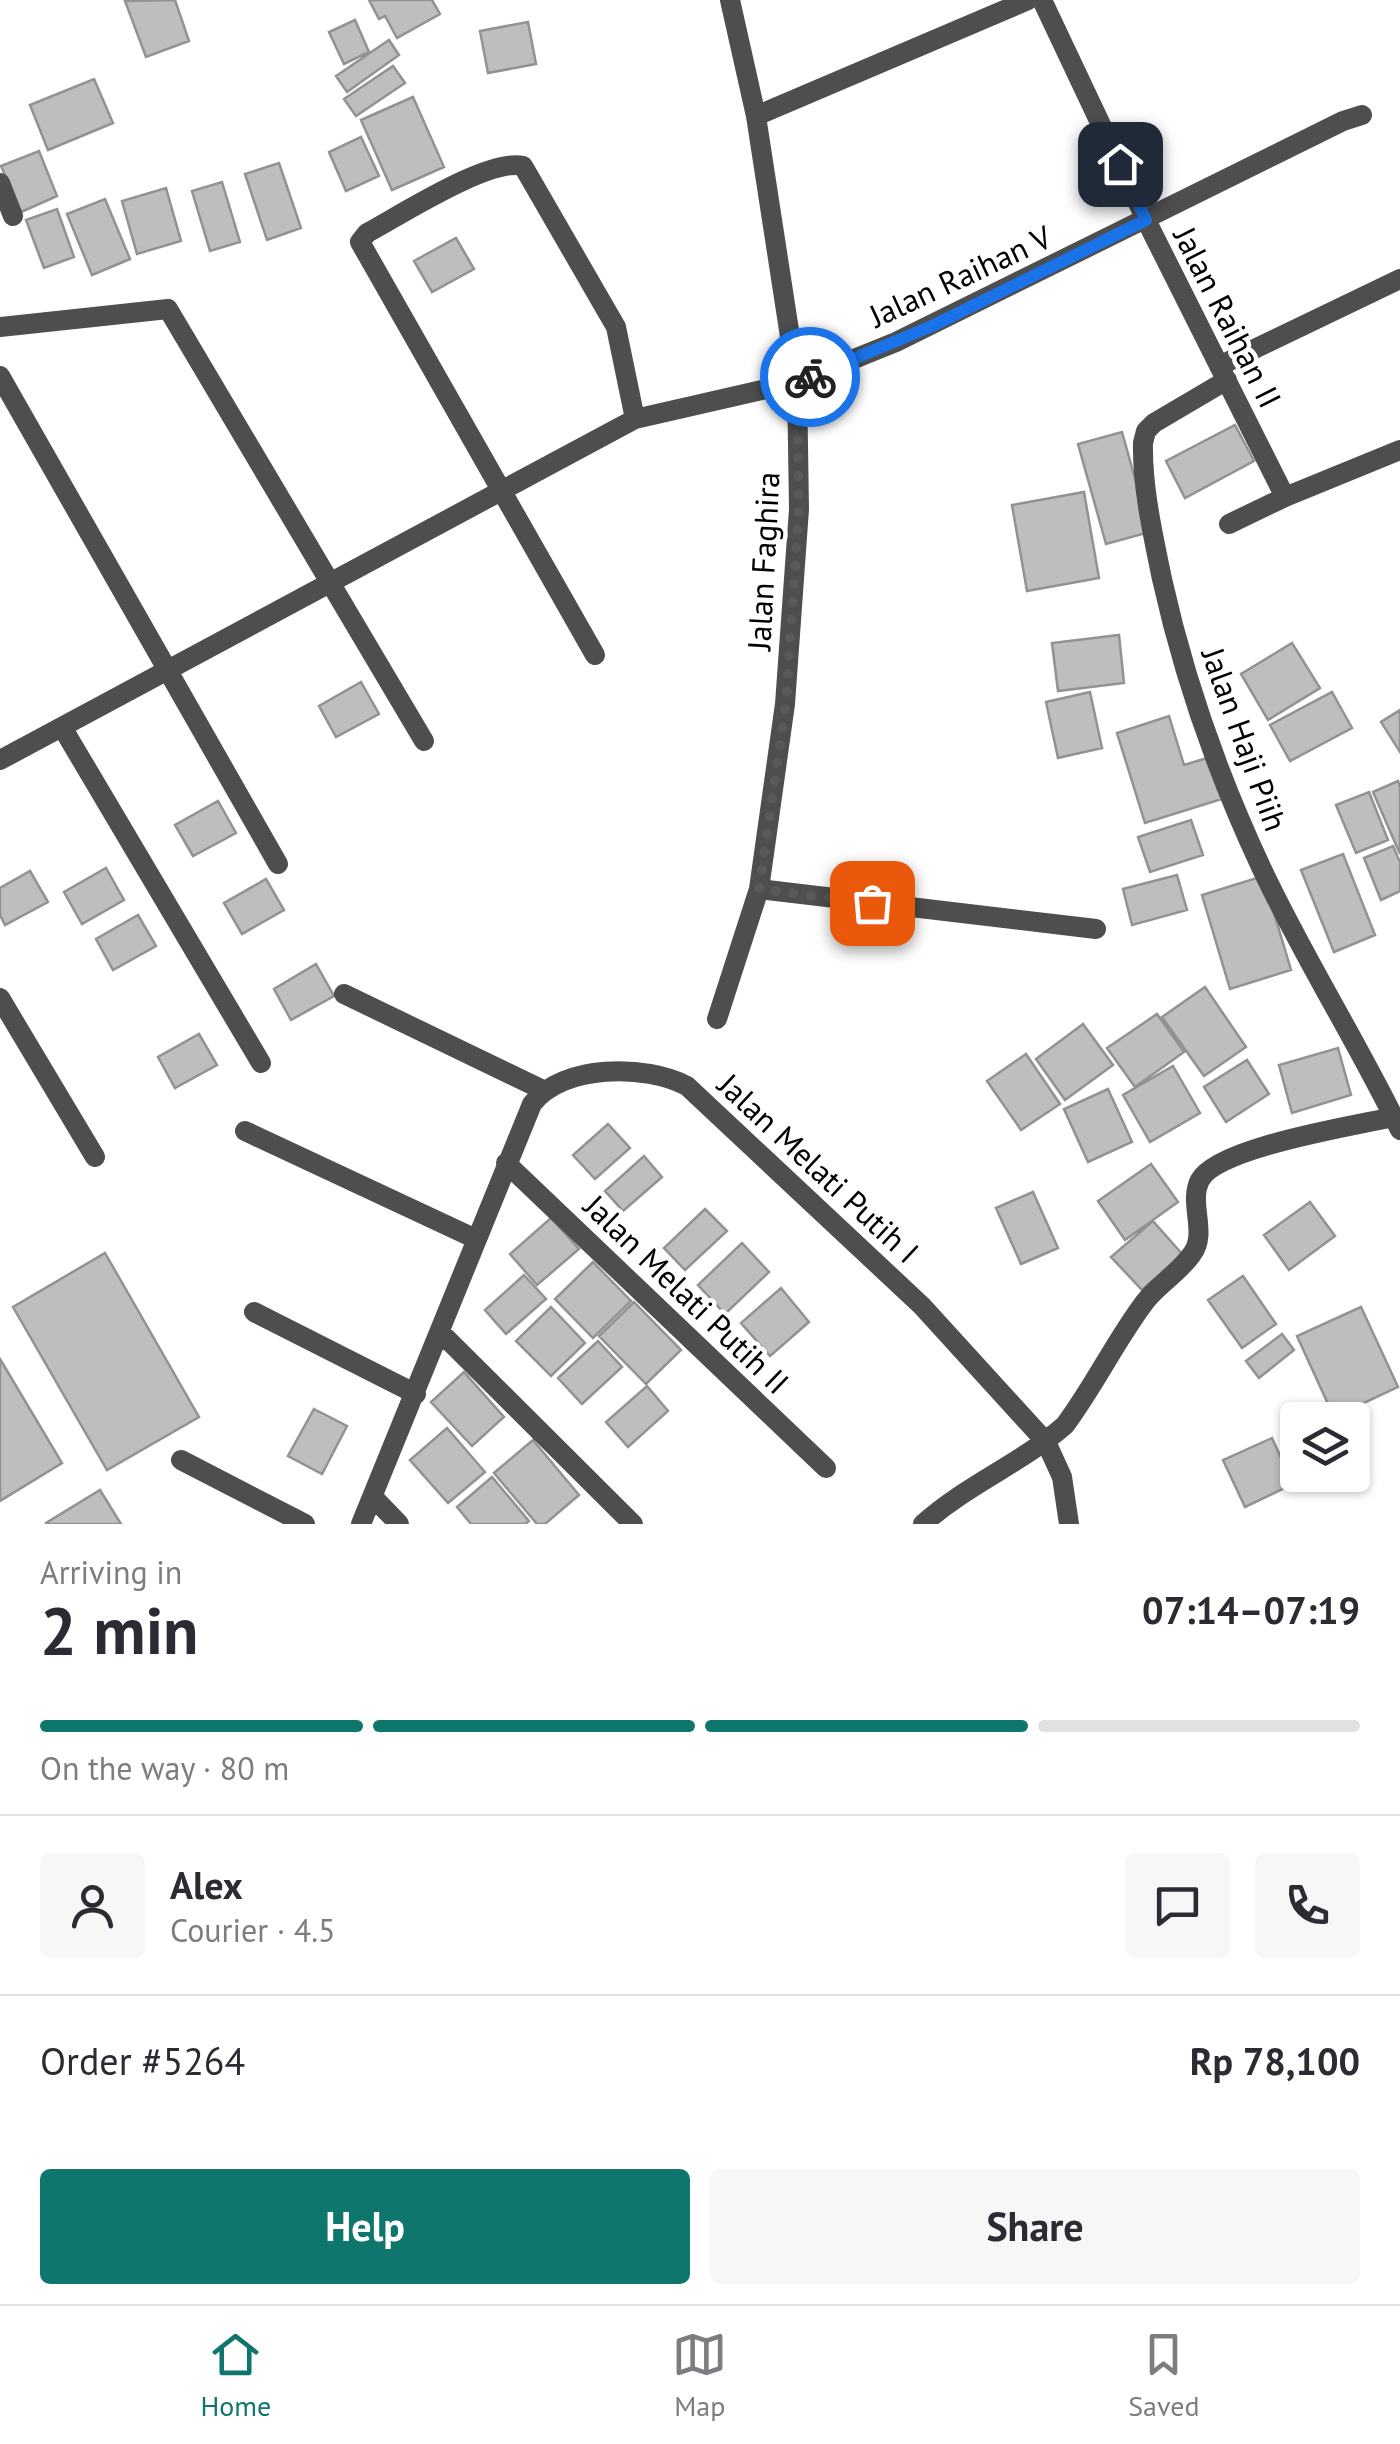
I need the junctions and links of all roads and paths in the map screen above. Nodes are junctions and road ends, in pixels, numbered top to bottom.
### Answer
1 (730, 0) edge
2 (1028, 0) edge
3 (1042, 0) edge
4 (756, 116) junction
5 (1362, 116) dead end
6 (0, 183) edge
7 (13, 216) dead end
8 (1146, 220) junction
9 (1400, 279) edge
10 (0, 327) edge
11 (1223, 373) junction
12 (0, 376) edge
13 (797, 382) junction
14 (635, 419) junction
15 (1400, 450) edge
16 (500, 492) junction
17 (1284, 497) junction
18 (1230, 524) dead end
19 (330, 583) junction
20 (595, 655) dead end
21 (167, 670) junction
22 (62, 727) junction
23 (424, 742) dead end
24 (0, 760) edge
25 (278, 864) dead end
26 (759, 889) junction
27 (1096, 928) dead end
28 (344, 994) dead end
29 (0, 998) edge
30 (717, 1019) dead end
31 (261, 1063) dead end
32 (543, 1090) junction
33 (1397, 1124) edge
34 (244, 1132) dead end
35 (95, 1157) dead end
36 (506, 1164) junction
37 (476, 1238) junction
38 (254, 1312) dead end
39 (441, 1332) junction
40 (416, 1394) junction
41 (1046, 1442) junction
42 (181, 1460) dead end
43 (826, 1468) dead end
44 (372, 1496) junction
45 (306, 1524) edge
46 (360, 1524) edge
47 (399, 1524) edge
48 (633, 1524) edge
49 (924, 1524) edge
50 (1069, 1524) edge

1 - 4 street, Jalan Faghira
2 - 4 street
3 - 8 street, Jalan Raihan II
4 - 13 street, Jalan Faghira
5 - 8 street, Jalan Raihan V
6 - 7 street
8 - 11 street, Jalan Raihan II
8 - 13 street, Jalan Raihan V
9 - 11 street, Jalan Haji Piih
10 - 19 street
11 - 17 street, Jalan Raihan II
11 - 33 street, Jalan Haji Piih
12 - 21 street
13 - 14 street, Jalan Raihan V
13 - 26 street, Jalan Faghira
14 - 16 street, Jalan Raihan V
14 - 16 street
15 - 17 street
16 - 19 street, Jalan Raihan V
16 - 20 street
17 - 18 street
19 - 21 street, Jalan Raihan V
19 - 23 street
21 - 22 street, Jalan Raihan V
21 - 25 street
22 - 24 street, Jalan Raihan V
22 - 31 street
26 - 27 street
26 - 30 street, Jalan Faghira
28 - 32 street
29 - 35 street
32 - 36 street
32 - 41 street, Jalan Melati Putih I
33 - 41 street
34 - 37 street
36 - 37 street
36 - 43 street, Jalan Melati Putih II
37 - 39 street
38 - 40 street
39 - 40 street
39 - 48 street
40 - 44 street
41 - 49 street
41 - 50 street
42 - 45 street
44 - 46 street
44 - 47 street

